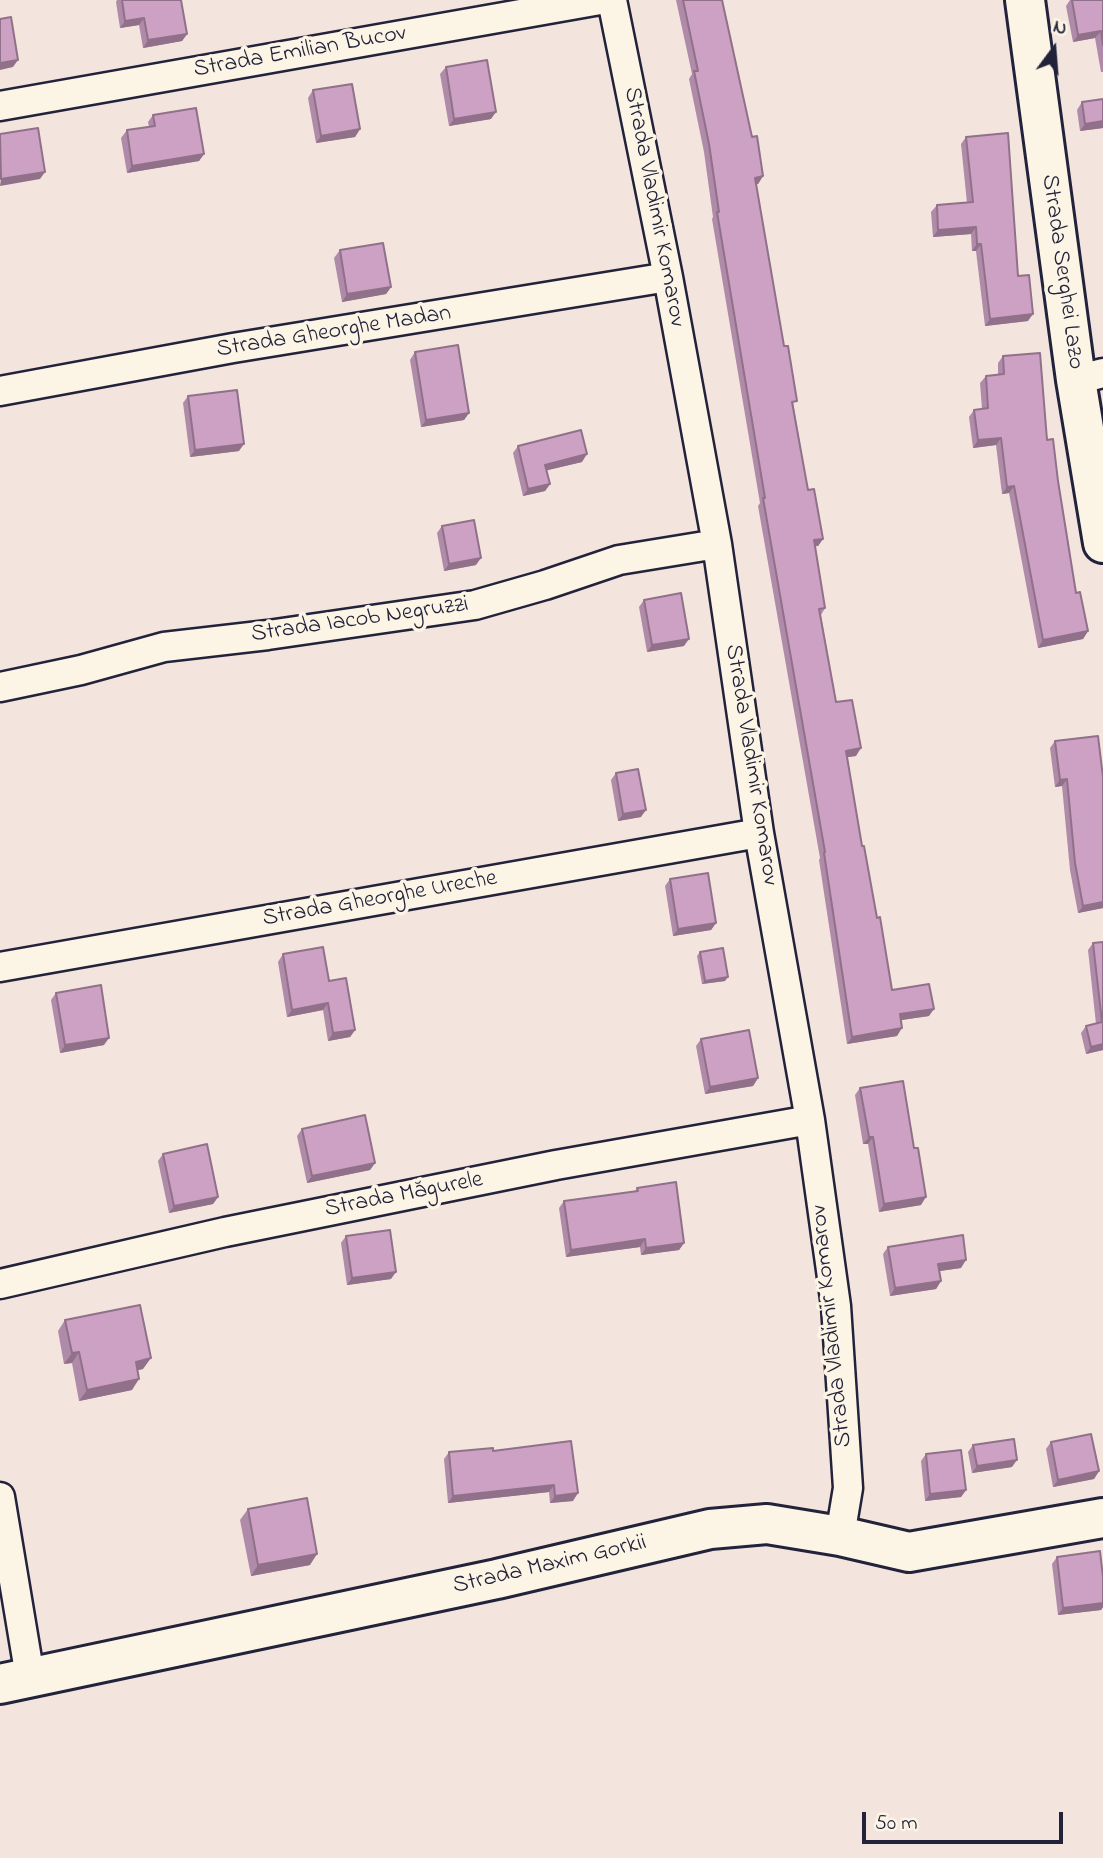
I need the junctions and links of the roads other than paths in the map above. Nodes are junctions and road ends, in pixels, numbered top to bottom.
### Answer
1 (600, 0) edge
2 (612, 0) edge
3 (1025, 0) edge
4 (0, 106) edge
5 (668, 277) junction
6 (1089, 376) edge
7 (0, 391) edge
8 (1103, 542) edge
9 (718, 544) junction
10 (0, 687) edge
11 (759, 833) junction
12 (0, 967) edge
13 (810, 1120) junction
14 (0, 1284) edge
15 (0, 1497) edge
16 (1103, 1518) edge
17 (840, 1535) junction
18 (15, 1680) edge

1 - 4 street, Strada Emilian Bucov
2 - 5 street, Strada Vladimir Komarov
3 - 6 street, Strada Serghei Lazo
5 - 7 street, Strada Gheorghe Madan
5 - 9 street, Strada Vladimir Komarov
6 - 8 street, Strada Serghei Lazo
9 - 10 street, Strada Iacob Negruzzi
9 - 11 street, Strada Vladimir Komarov
11 - 12 street, Strada Gheorghe Ureche
11 - 13 street, Strada Vladimir Komarov
13 - 14 street, Strada Măgurele
13 - 17 street, Strada Vladimir Komarov
15 - 18 street
16 - 17 street, Strada Maxim Gorkii
17 - 18 street, Strada Maxim Gorkii

